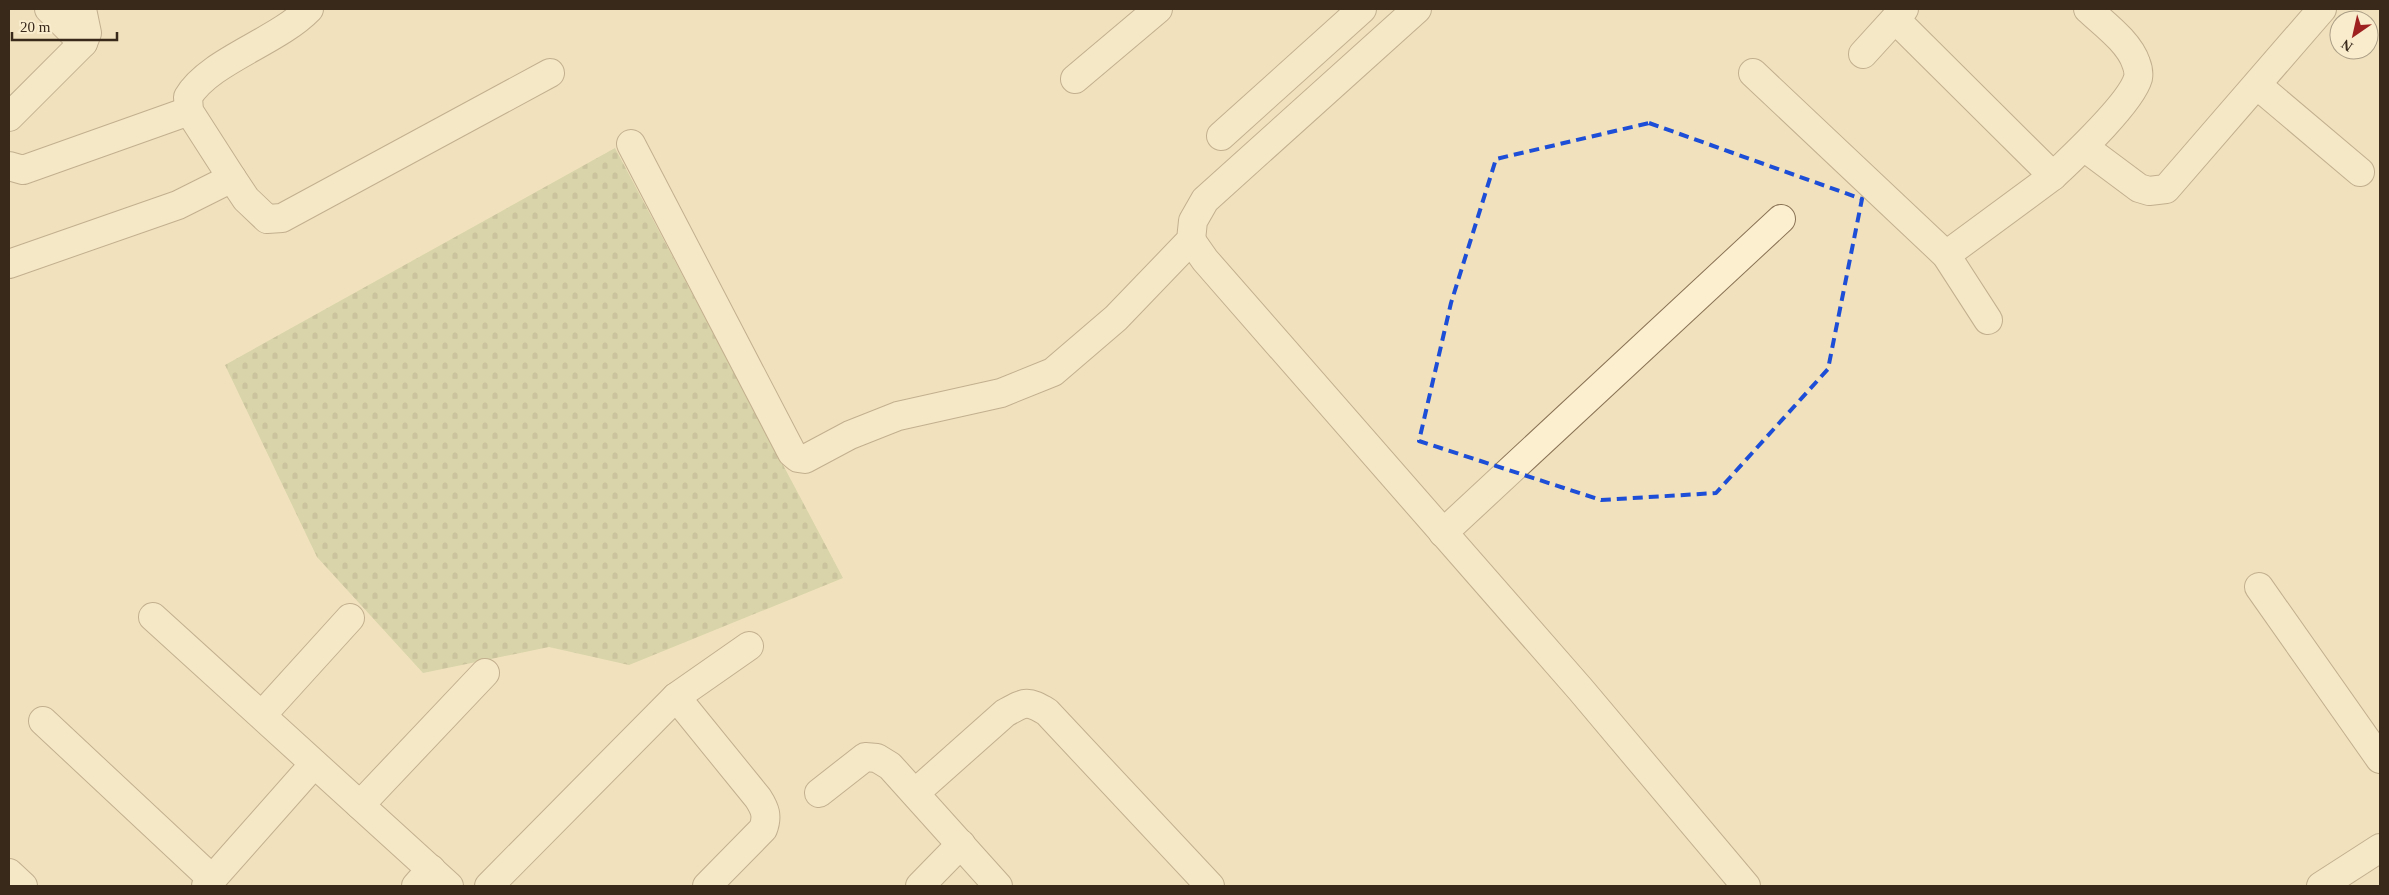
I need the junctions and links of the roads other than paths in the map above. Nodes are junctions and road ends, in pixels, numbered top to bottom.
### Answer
1 (49, 9) edge
2 (82, 9) edge
3 (329, 9) edge
4 (1158, 9) edge
5 (1362, 9) edge
6 (1416, 9) edge
7 (2088, 9) edge
8 (2322, 9) edge
9 (1899, 14) edge
10 (302, 16) edge
11 (83, 43) junction
12 (1863, 54) dead end
13 (550, 73) dead end
14 (1753, 73) dead end
15 (1075, 80) dead end
16 (2257, 85) junction
17 (189, 111) junction
18 (9, 117) edge
19 (1221, 136) dead end
20 (631, 144) dead end
21 (2084, 146) junction
22 (9, 166) edge
23 (2360, 172) dead end
24 (2053, 176) junction
25 (232, 178) junction
26 (1780, 219) dead end
27 (1191, 240) junction
28 (1946, 255) junction
29 (9, 264) edge
30 (1988, 320) dead end
31 (1443, 533) junction
32 (2259, 587) dead end
33 (153, 617) dead end
34 (350, 618) dead end
35 (750, 646) dead end
36 (485, 673) dead end
37 (676, 697) junction
38 (262, 715) junction
39 (43, 721) dead end
40 (2380, 759) edge
41 (314, 764) junction
42 (819, 793) dead end
43 (915, 793) junction
44 (360, 805) junction
45 (961, 844) junction
46 (2380, 848) edge
47 (9, 873) edge
48 (432, 881) edge
49 (209, 883) edge
50 (23, 886) edge
51 (490, 886) edge
52 (707, 886) edge
53 (920, 886) edge
54 (998, 886) edge
55 (1210, 886) edge
56 (1746, 886) edge
57 (2321, 886) edge

1 - 11 street
2 - 11 street
3 - 10 street
4 - 15 street
5 - 19 street
6 - 27 street
7 - 21 street
8 - 16 street
9 - 12 street
9 - 24 street
10 - 17 street
11 - 18 street
13 - 25 street
14 - 28 street
16 - 21 street
16 - 23 street
17 - 22 street
17 - 25 street
20 - 27 street
21 - 24 street
24 - 28 street
25 - 29 street
26 - 31 street
27 - 31 street
28 - 30 street
31 - 56 street
32 - 40 street
33 - 38 street
34 - 38 street
35 - 37 street
36 - 44 street
37 - 51 street
37 - 52 street
38 - 41 street
39 - 49 street
41 - 44 street
41 - 49 street
42 - 43 street
43 - 45 street
43 - 55 street
44 - 48 street
45 - 53 street
45 - 54 street
46 - 57 street
47 - 50 street

